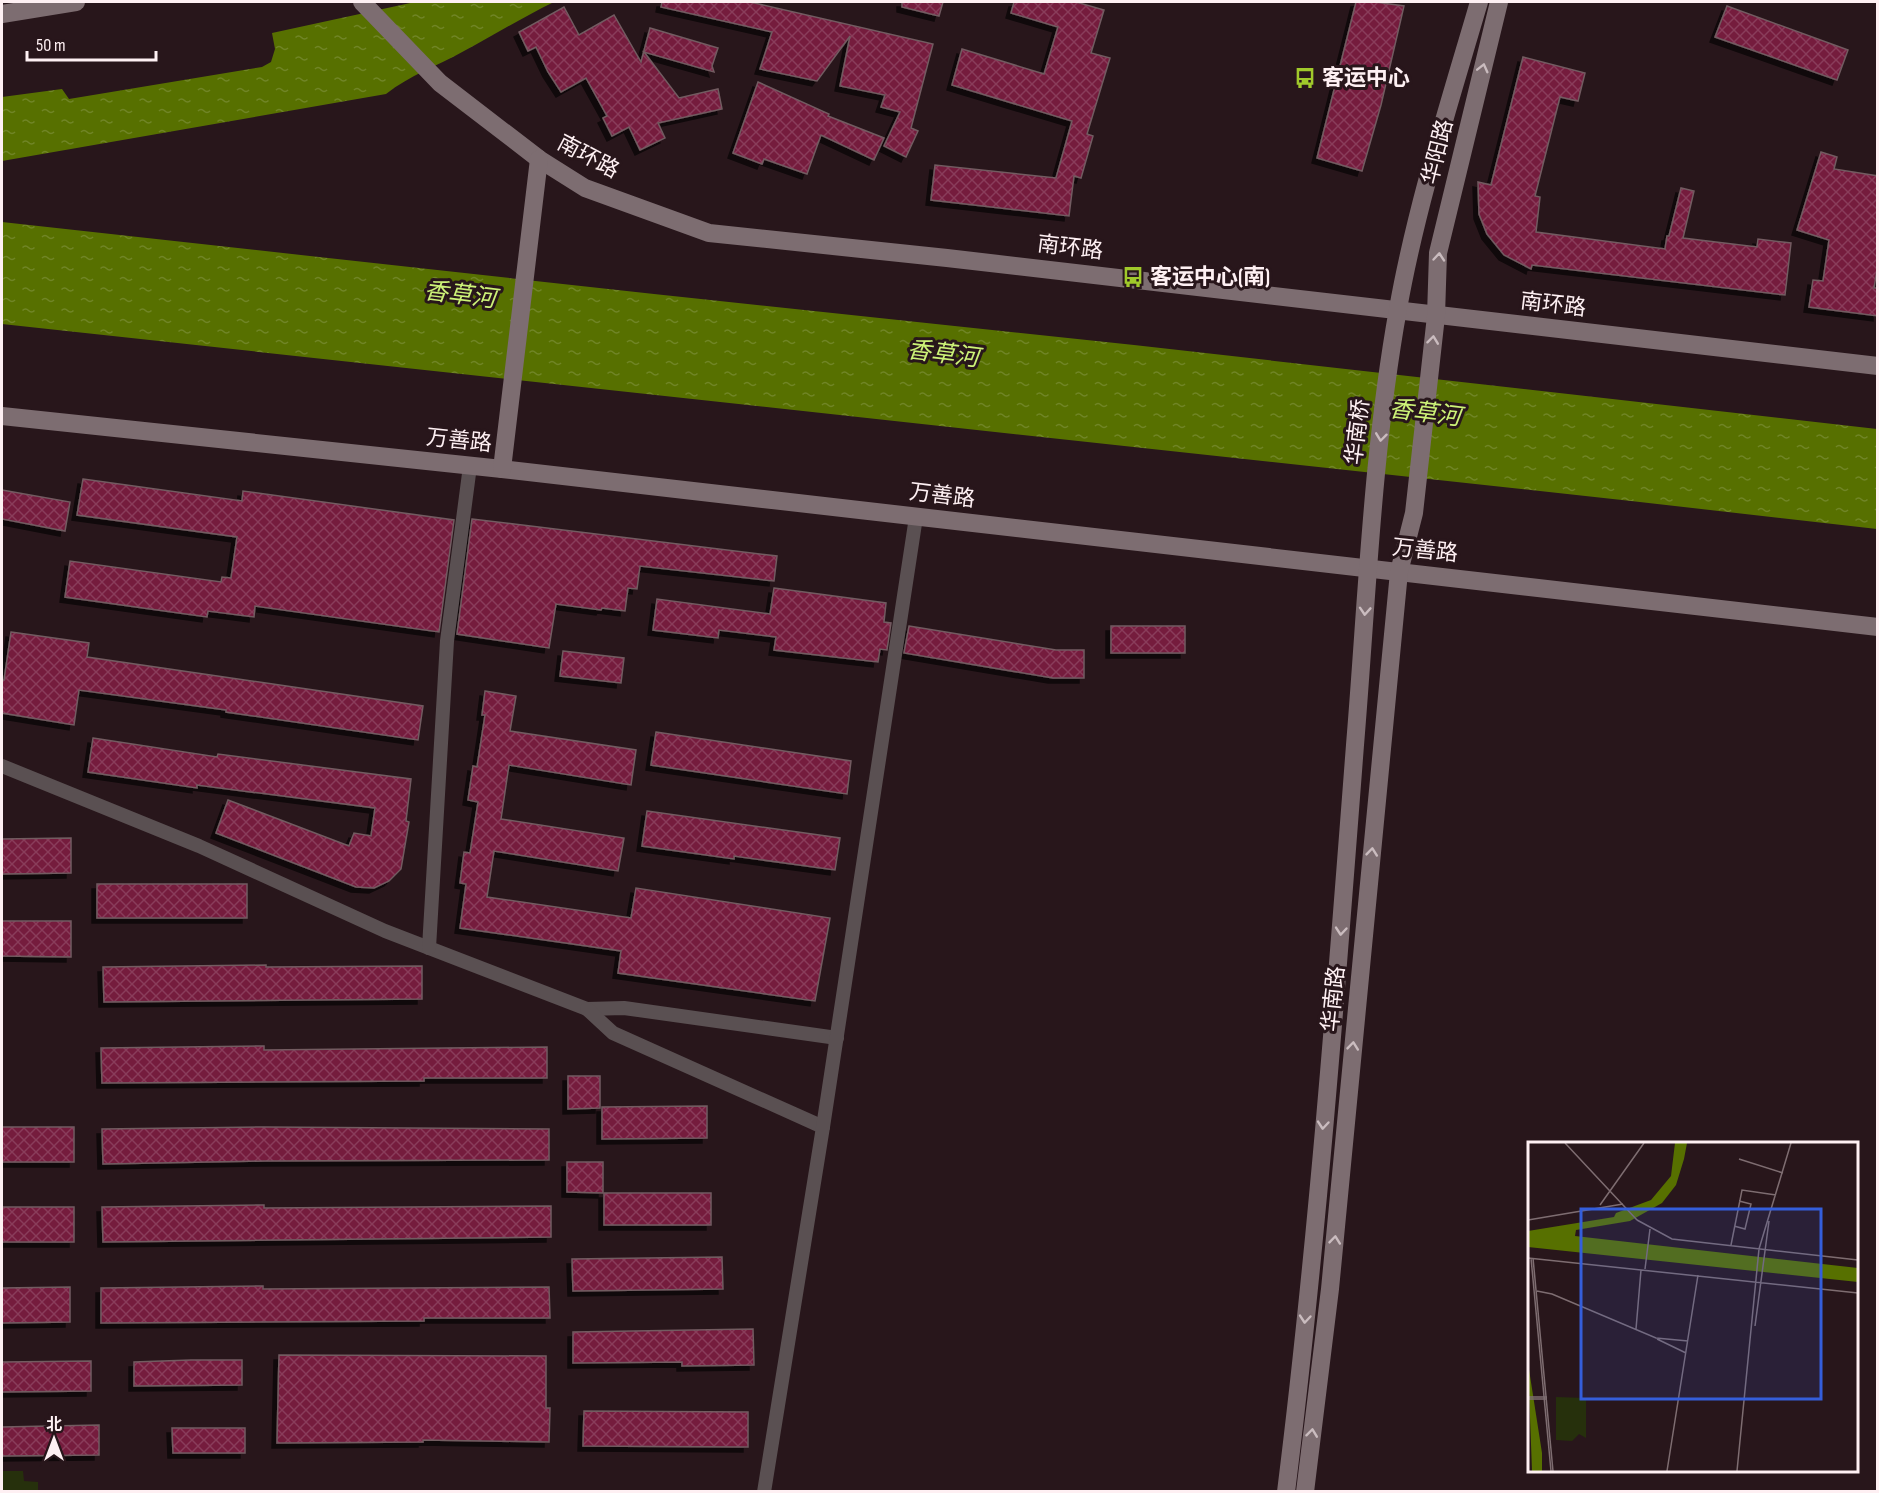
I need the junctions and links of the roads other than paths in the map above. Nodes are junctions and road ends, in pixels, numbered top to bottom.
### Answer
1 (76, 2) edge
2 (362, 2) edge
3 (1479, 2) edge
4 (1499, 2) edge
5 (2, 14) edge
6 (540, 159) junction
7 (1398, 312) junction
8 (1436, 316) junction
9 (1878, 366) edge
10 (2, 416) edge
11 (470, 466) junction
12 (502, 470) junction
13 (1372, 511) joint
14 (915, 517) junction
15 (1368, 569) junction
16 (1399, 572) junction
17 (1878, 627) edge
18 (2, 766) edge
19 (429, 948) junction
20 (587, 1009) junction
21 (837, 1038) junction
22 (823, 1126) junction
23 (764, 1491) edge
24 (1286, 1491) edge
25 (1305, 1491) edge

1 - 5 main road
2 - 6 main road, 南环路
3 - 7 main road
8 -> 4 main road, 华阳路
6 - 7 main road, 南环路
6 - 12 main road
7 - 8 main road, 南环路
7 -> 13 main road, 华南桥
8 - 9 main road, 南环路
16 -> 8 main road, 华南路
10 - 11 main road, 万善路
11 - 12 main road, 万善路
11 - 19 street
12 - 14 main road, 万善路
13 - 15 main road, 华南路
14 - 15 main road, 万善路
14 - 21 street
15 - 16 main road, 万善路
15 -> 24 main road, 华南路
16 - 17 main road, 万善路
25 -> 16 main road, 华南路
18 - 19 street
19 - 20 street
20 - 21 street
20 - 22 street
21 - 22 street
22 - 23 street

